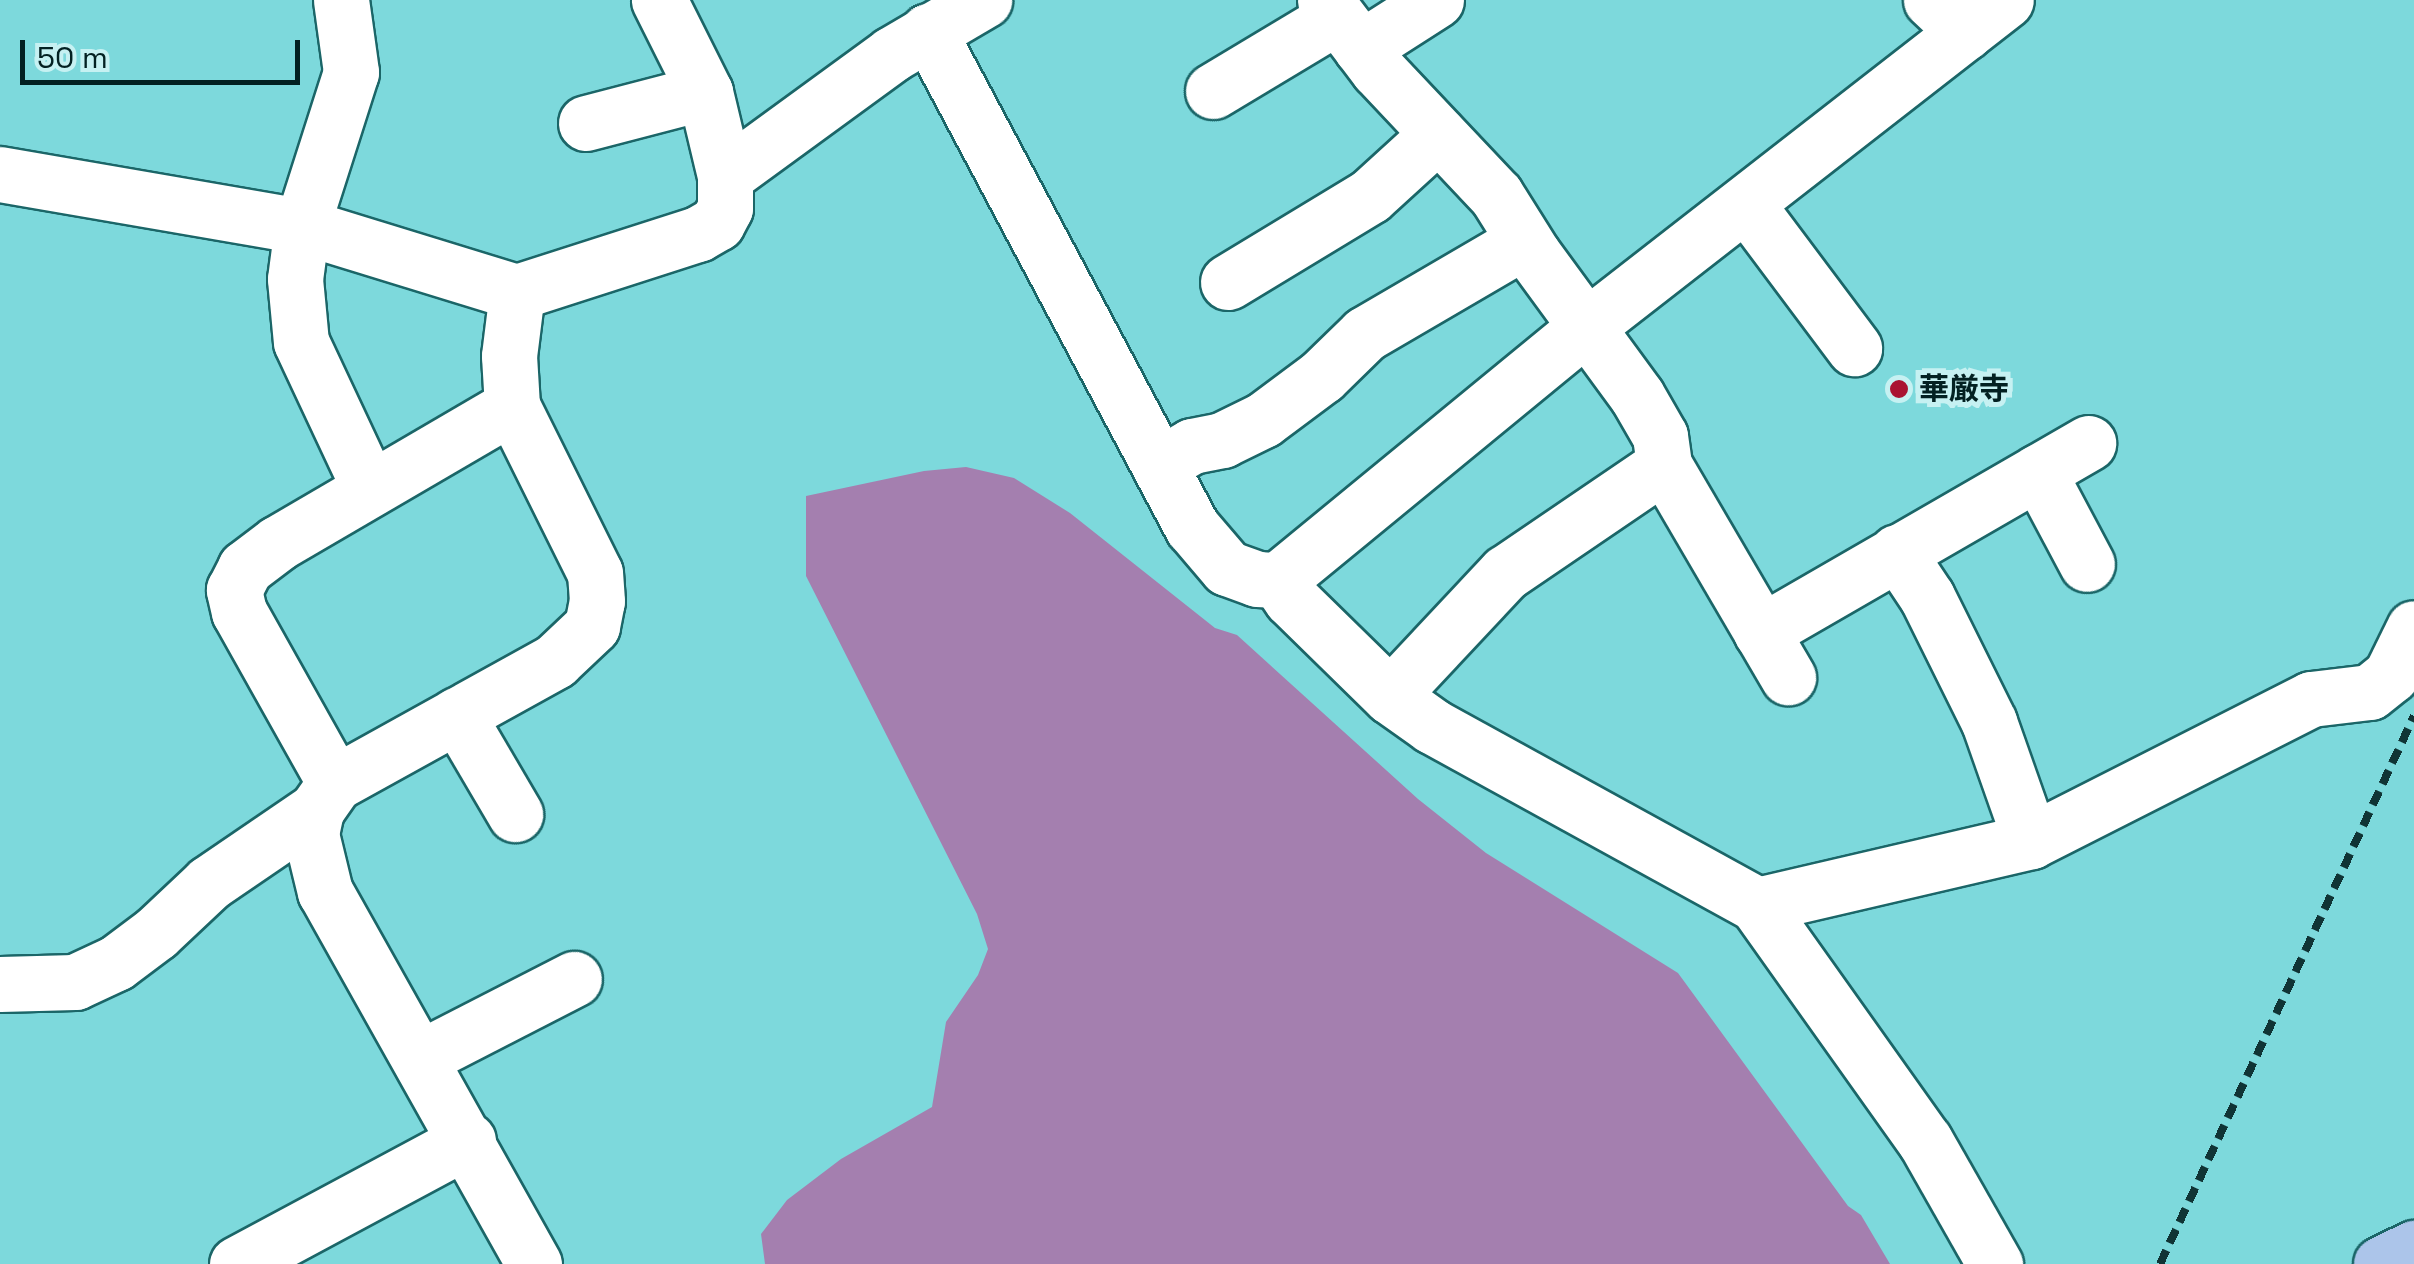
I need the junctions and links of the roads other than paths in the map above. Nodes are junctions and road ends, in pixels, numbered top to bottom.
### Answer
1 (342, 0) edge
2 (659, 0) edge
3 (984, 0) edge
4 (1436, 0) edge
5 (1967, 11) edge
6 (1341, 22) edge
7 (928, 31) junction
8 (1213, 91) dead end
9 (705, 92) junction
10 (586, 123) dead end
11 (1438, 134) junction
12 (0, 174) edge
13 (725, 176) junction
14 (1747, 205) junction
15 (302, 226) junction
16 (1524, 241) junction
17 (1228, 282) dead end
18 (517, 292) junction
19 (1586, 328) junction
20 (1854, 348) dead end
21 (512, 406) junction
22 (2088, 443) dead end
23 (1159, 465) junction
24 (1664, 465) junction
25 (2038, 472) junction
26 (370, 489) junction
27 (1897, 552) junction
28 (2087, 564) dead end
29 (1278, 580) junction
30 (2414, 628) edge
31 (1390, 696) junction
32 (457, 715) junction
33 (325, 796) junction
34 (515, 814) dead end
35 (2032, 841) junction
36 (1757, 906) junction
37 (574, 979) dead end
38 (0, 984) edge
39 (420, 1058) junction
40 (468, 1140) junction
41 (2414, 1248) edge
42 (238, 1264) edge
43 (534, 1264) edge
44 (1996, 1264) edge
45 (2381, 1264) edge

1 - 15 street
2 - 9 street
3 - 7 street
4 - 6 street
5 - 14 street
6 - 8 street
6 - 11 street
7 - 13 street
7 - 23 street
9 - 10 street
9 - 13 street
11 - 16 street
11 - 17 street
12 - 15 street
13 - 18 street
14 - 19 street
14 - 20 street
15 - 18 street
15 - 26 street
16 - 19 street
16 - 23 street
18 - 21 street
19 - 24 street
19 - 29 street
21 - 26 street
21 - 32 street
22 - 25 street
23 - 29 street
24 - 27 street
24 - 31 street
25 - 27 street
25 - 28 street
26 - 33 street
27 - 35 street
29 - 31 street
30 - 35 street
31 - 36 street
32 - 33 street
32 - 34 street
33 - 38 street
33 - 39 street
35 - 36 street
36 - 44 street
37 - 39 street
39 - 40 street
40 - 42 street
40 - 43 street
41 - 45 main road

